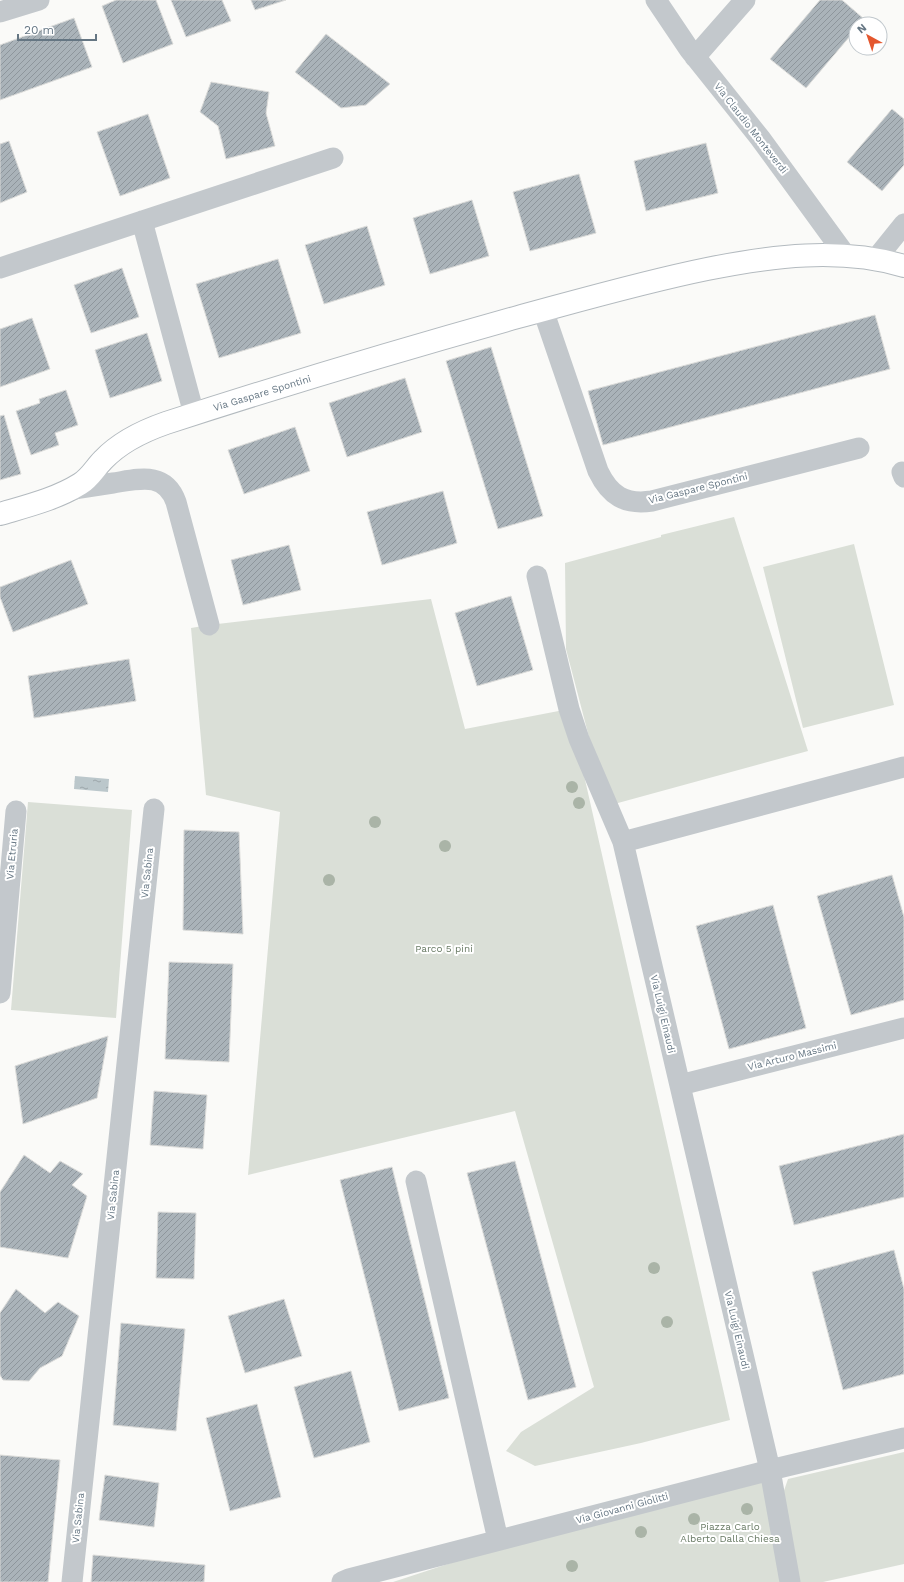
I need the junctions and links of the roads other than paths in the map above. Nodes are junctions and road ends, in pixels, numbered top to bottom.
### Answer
1 (39, 0) edge
2 (656, 0) edge
3 (745, 0) edge
4 (0, 12) edge
5 (695, 58) junction
6 (333, 158) dead end
7 (142, 221) junction
8 (904, 224) edge
9 (846, 256) junction
10 (875, 260) junction
11 (904, 266) edge
12 (0, 268) edge
13 (543, 310) junction
14 (194, 414) junction
15 (859, 448) dead end
16 (70, 490) junction
17 (0, 514) edge
18 (537, 576) dead end
19 (209, 625) dead end
20 (904, 767) edge
21 (154, 809) dead end
22 (16, 811) dead end
23 (623, 842) junction
24 (0, 993) edge
25 (904, 1028) edge
26 (680, 1084) junction
27 (416, 1181) dead end
28 (904, 1438) edge
29 (770, 1470) junction
30 (498, 1540) junction
31 (72, 1582) edge
32 (342, 1582) edge
33 (790, 1582) edge

1 - 4 street
2 - 5 street, Via Claudio Monteverdi
3 - 5 street
5 - 9 street, Via Claudio Monteverdi
6 - 7 street
7 - 12 street
7 - 14 street
8 - 10 street
9 - 10 main road, Via Gaspare Spontini
9 - 13 main road, Via Gaspare Spontini
10 - 11 main road, Via Gaspare Spontini
13 - 14 main road, Via Gaspare Spontini
13 - 15 street, Via Gaspare Spontini
14 - 16 main road, Via Gaspare Spontini
16 - 17 main road, Via Gaspare Spontini
16 - 19 street
18 - 23 street, Via Luigi Einaudi
20 - 23 street
21 - 31 street, Via Sabina
22 - 24 street, Via Etruria
23 - 26 street, Via Luigi Einaudi
25 - 26 street, Via Arturo Massimi
26 - 29 street, Via Luigi Einaudi
27 - 30 street
28 - 29 street, Via Giovanni Giolitti
29 - 30 street, Via Giovanni Giolitti
29 - 33 street
30 - 32 street, Via Giovanni Giolitti

